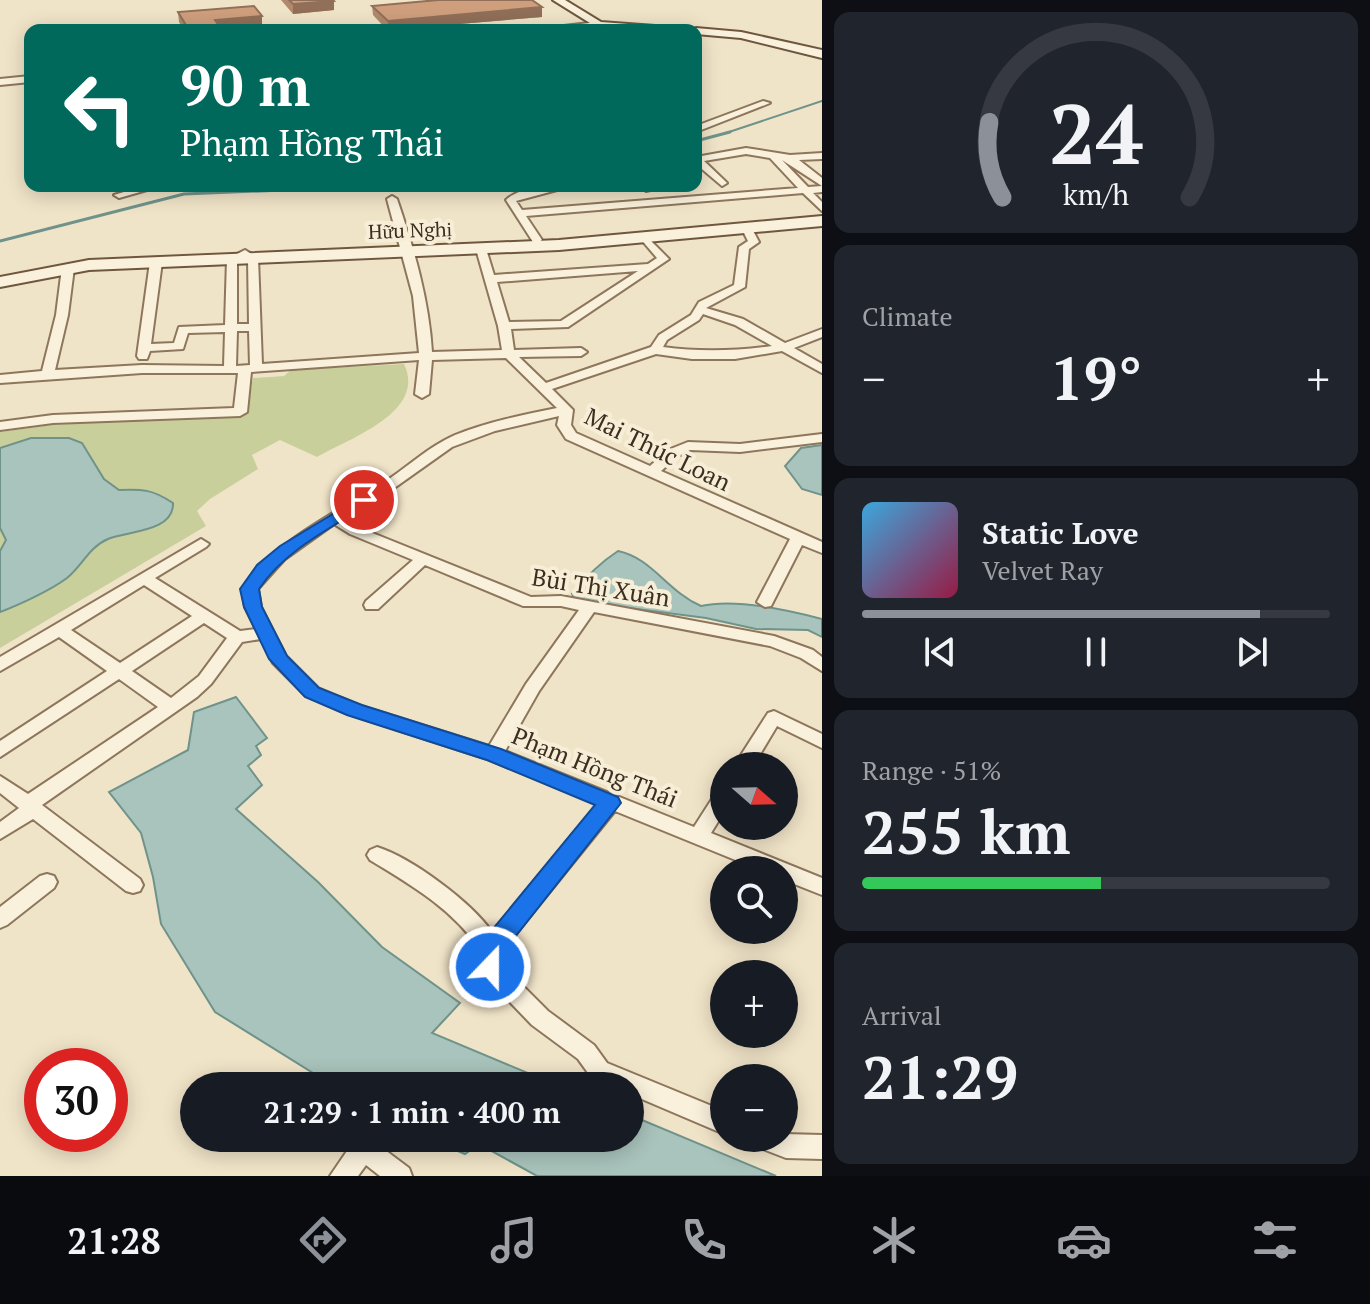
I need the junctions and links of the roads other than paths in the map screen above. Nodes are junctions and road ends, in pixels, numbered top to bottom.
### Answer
1 (558, 0) edge
2 (596, 24) edge
3 (702, 32) edge
4 (822, 54) edge
5 (24, 80) edge
6 (0, 82) edge
7 (766, 103) dead end
8 (702, 127) edge
9 (771, 153) junction
10 (822, 156) edge
11 (790, 158) junction
12 (702, 159) edge
13 (702, 165) edge
14 (722, 183) dead end
15 (822, 186) edge
16 (806, 190) junction
17 (131, 192) edge
18 (539, 192) edge
19 (119, 195) dead end
20 (392, 199) dead end
21 (822, 208) edge
22 (520, 213) junction
23 (822, 218) edge
24 (746, 227) junction
25 (644, 237) junction
26 (537, 240) junction
27 (506, 245) junction
28 (409, 249) junction
29 (481, 249) junction
30 (243, 257) junction
31 (156, 262) junction
32 (652, 266) junction
33 (68, 268) junction
34 (593, 272) junction
35 (0, 275) edge
36 (491, 279) junction
37 (0, 282) edge
38 (619, 288) junction
39 (254, 289) junction
40 (231, 290) junction
41 (698, 309) junction
42 (504, 326) junction
43 (255, 327) junction
44 (229, 329) junction
45 (822, 333) edge
46 (786, 347) junction
47 (144, 348) junction
48 (655, 350) junction
49 (581, 352) dead end
50 (509, 354) junction
51 (426, 356) junction
52 (142, 369) junction
53 (244, 369) junction
54 (822, 369) edge
55 (48, 374) junction
56 (0, 379) edge
57 (544, 388) junction
58 (422, 394) dead end
59 (566, 410) junction
60 (0, 426) edge
61 (822, 438) edge
62 (650, 473) junction
63 (334, 518) junction
64 (798, 538) junction
65 (201, 544) dead end
66 (822, 548) edge
67 (422, 560) junction
68 (144, 578) junction
69 (765, 602) dead end
70 (372, 605) dead end
71 (589, 608) junction
72 (203, 616) junction
73 (59, 629) junction
74 (264, 633) junction
75 (237, 637) junction
76 (0, 665) edge
77 (822, 665) edge
78 (120, 671) junction
79 (171, 707) junction
80 (822, 742) edge
81 (0, 750) edge
82 (752, 752) edge
83 (494, 754) junction
84 (0, 783) edge
85 (610, 803) junction
86 (30, 807) junction
87 (710, 818) edge
88 (0, 832) edge
89 (699, 836) junction
90 (377, 855) dead end
91 (746, 856) edge
92 (798, 877) edge
93 (47, 882) dead end
94 (133, 885) dead end
95 (822, 887) edge
96 (0, 919) edge
97 (491, 948) junction
98 (710, 1117) edge
99 (798, 1146) edge
100 (822, 1147) edge
101 (352, 1152) edge
102 (367, 1152) edge
103 (342, 1176) edge
104 (400, 1176) edge

1 - 2 main road
3 - 4 main road
5 - 6 street
7 - 8 street
9 - 11 street
9 - 12 street
9 - 16 street
10 - 11 street
11 - 15 street
13 - 14 street
15 - 16 street
16 - 21 street
16 - 22 street
17 - 19 street
18 - 22 street
20 - 28 street
22 - 26 street
23 - 24 main road, Hữu Nghị
23 - 26 main road, Hữu Nghị
24 - 25 main road, Hữu Nghị
24 - 41 street
25 - 27 main road, Hữu Nghị
25 - 32 street
26 - 27 main road, Hữu Nghị
27 - 28 main road, Hữu Nghị
27 - 29 main road, Hữu Nghị
28 - 29 main road, Hữu Nghị
28 - 30 main road, Hữu Nghị
28 - 51 street
29 - 36 street
30 - 31 main road, Hữu Nghị
30 - 35 main road, Hữu Nghị
30 - 39 street
30 - 40 street
31 - 33 main road, Hữu Nghị
31 - 47 street
32 - 34 street
32 - 38 street
33 - 37 main road, Hữu Nghị
33 - 55 street
34 - 36 street
34 - 38 street
36 - 42 street
38 - 42 street
39 - 40 street
39 - 43 street
40 - 44 street
41 - 46 street
41 - 48 street
42 - 50 street
43 - 44 street
43 - 53 street
44 - 47 street
44 - 53 street
45 - 46 street
46 - 48 street
46 - 54 street
47 - 52 street
48 - 57 street
49 - 50 street
50 - 51 street
50 - 57 street, Mai Thúc Loan
51 - 53 street
51 - 58 street
52 - 53 street
52 - 55 street
53 - 60 street
55 - 56 street
57 - 59 street, Mai Thúc Loan
59 - 62 street, Mai Thúc Loan
59 - 63 street, Phạm Hồng Thái
61 - 62 street
62 - 64 street, Mai Thúc Loan
63 - 67 street, Bùi Thị Xuân
63 - 74 street, Phạm Hồng Thái
64 - 66 street, Mai Thúc Loan
64 - 69 street
65 - 68 street
67 - 70 street
67 - 71 street, Bùi Thị Xuân
68 - 72 street
68 - 73 street
71 - 77 street, Bùi Thị Xuân
71 - 83 street
72 - 75 street
72 - 78 street
73 - 76 street
73 - 78 street
74 - 75 street
74 - 83 street, Phạm Hồng Thái
75 - 79 street
78 - 79 street
78 - 81 street
79 - 86 street
80 - 82 street
83 - 85 street, Phạm Hồng Thái
84 - 86 street
85 - 89 street, Phạm Hồng Thái
85 - 97 street
86 - 88 street
86 - 94 street
87 - 89 street
89 - 91 street, Phạm Hồng Thái
90 - 97 street
92 - 95 street, Phạm Hồng Thái
93 - 96 street
97 - 98 street
99 - 100 street
101 - 103 street
102 - 104 street

